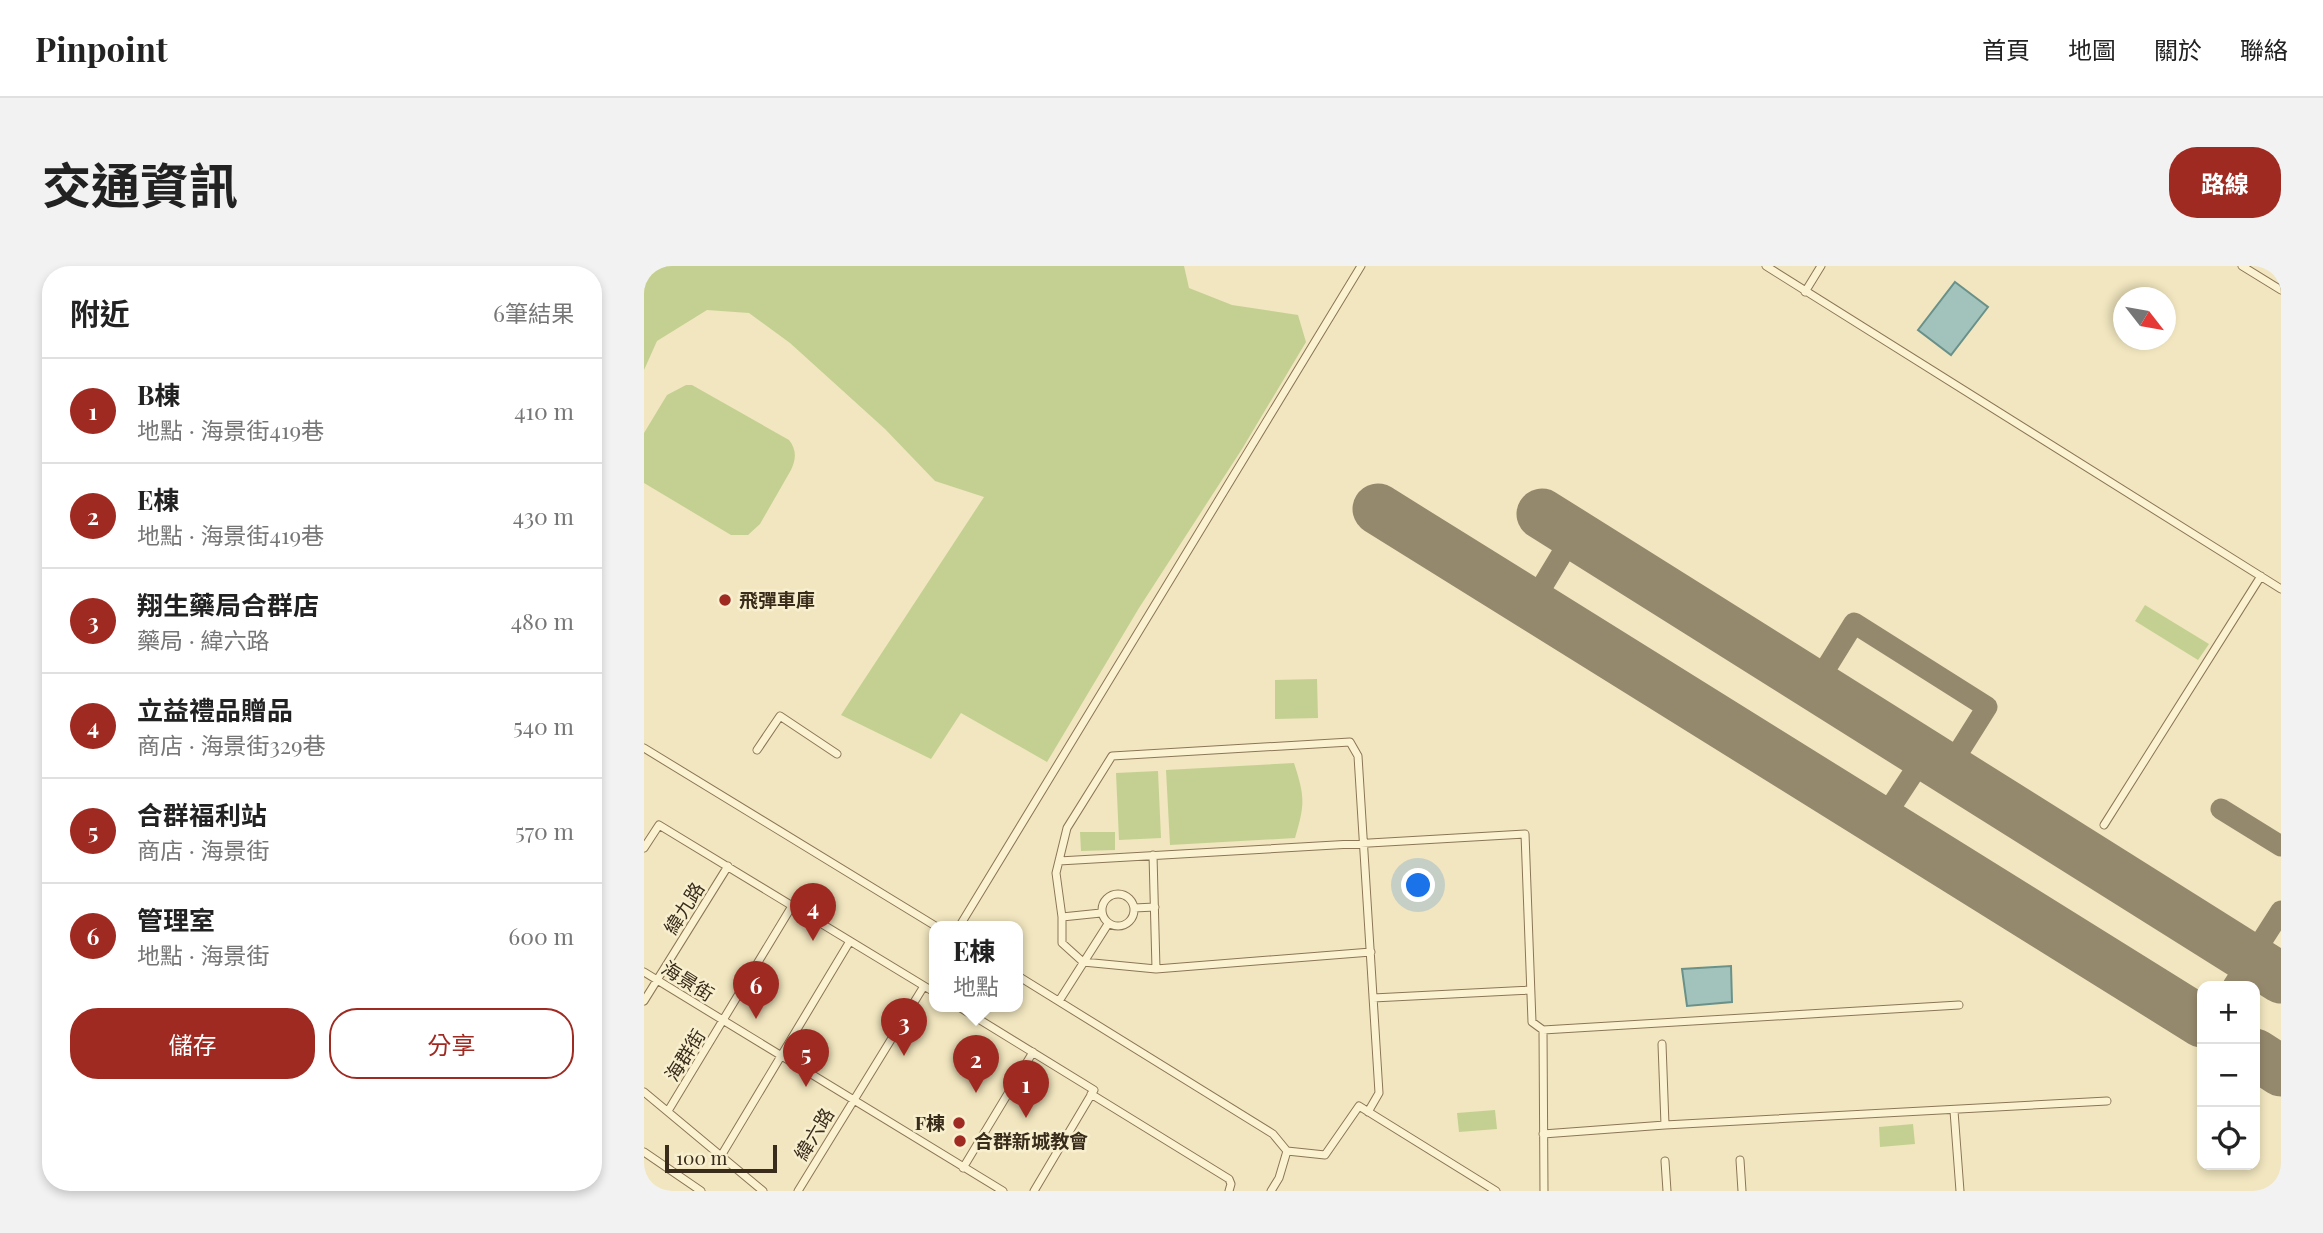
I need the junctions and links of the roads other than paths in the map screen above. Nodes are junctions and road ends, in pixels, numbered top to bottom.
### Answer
1 (1361, 266) edge
2 (1766, 266) edge
3 (1821, 266) edge
4 (2242, 266) edge
5 (2281, 290) edge
6 (1805, 292) junction
7 (2261, 576) junction
8 (2281, 589) edge
9 (644, 748) edge
10 (757, 750) dead end
11 (836, 754) dead end
12 (2104, 825) dead end
13 (1363, 843) junction
14 (644, 848) edge
15 (1153, 855) junction
16 (1059, 861) junction
17 (728, 866) junction
18 (793, 906) junction
19 (1155, 907) junction
20 (1134, 908) junction
21 (1101, 913) junction
22 (1062, 917) junction
23 (963, 921) edge
24 (929, 922) edge
25 (1108, 924) junction
26 (850, 941) junction
27 (1371, 952) junction
28 (1083, 962) junction
29 (1156, 969) junction
30 (644, 972) edge
31 (1023, 979) edge
32 (657, 980) junction
33 (924, 986) junction
34 (929, 989) edge
35 (1531, 990) junction
36 (1373, 998) junction
37 (644, 1001) edge
38 (1059, 1001) junction
39 (1959, 1005) dead end
40 (967, 1012) edge
41 (724, 1021) junction
42 (1543, 1030) junction
43 (1662, 1044) dead end
44 (1033, 1052) junction
45 (782, 1056) junction
46 (644, 1092) edge
47 (1093, 1092) junction
48 (853, 1099) junction
49 (2107, 1101) dead end
50 (668, 1111) junction
51 (1954, 1111) junction
52 (1368, 1112) junction
53 (1665, 1125) junction
54 (1543, 1134) junction
55 (644, 1152) edge
56 (1287, 1152) junction
57 (721, 1156) junction
58 (1740, 1160) dead end
59 (1665, 1161) dead end
60 (963, 1168) junction
61 (701, 1191) edge
62 (763, 1191) edge
63 (798, 1191) edge
64 (1003, 1191) edge
65 (1034, 1191) edge
66 (1228, 1191) edge
67 (1271, 1191) edge
68 (1496, 1191) edge
69 (1544, 1191) edge
70 (1667, 1191) edge
71 (1742, 1191) edge
72 (1960, 1191) edge

1 - 23 street
2 - 6 street
3 - 6 street
4 - 5 street
6 - 7 street
7 - 8 street
7 - 12 street
9 - 24 street
10 - 11 street
13 - 15 street
13 - 16 street
13 - 27 street
13 - 35 street
14 - 17 street
15 - 16 street
15 - 19 street
16 - 22 street
17 - 18 street
17 - 32 street, 緯九路
18 - 26 street
18 - 41 street, 海群街
19 - 20 street
19 - 29 street
20 - 21 street
20 - 25 street
21 - 22 street
21 - 25 street
22 - 28 street
25 - 28 street
26 - 33 street
26 - 45 street
27 - 29 street
27 - 36 street
28 - 29 street
28 - 38 street
30 - 32 street, 海景街
31 - 38 street
32 - 37 street, 緯九路
32 - 41 street, 海景街
33 - 34 street
33 - 48 street, 緯六路
35 - 36 street
35 - 42 street
36 - 52 street
38 - 56 street
39 - 42 street
40 - 44 street
41 - 45 street, 海景街
41 - 50 street, 海群街
42 - 54 street
43 - 53 street
44 - 47 street
44 - 60 street
45 - 48 street, 海景街
45 - 57 street
46 - 50 street
47 - 65 street
47 - 66 street
48 - 60 street, 海景街
48 - 63 street, 緯六路
49 - 51 street
50 - 57 street
51 - 53 street
51 - 72 street
52 - 56 street
52 - 68 street
53 - 54 street
54 - 69 street
55 - 61 street
56 - 67 street
57 - 62 street
58 - 71 street
59 - 70 street
60 - 64 street, 海景街

